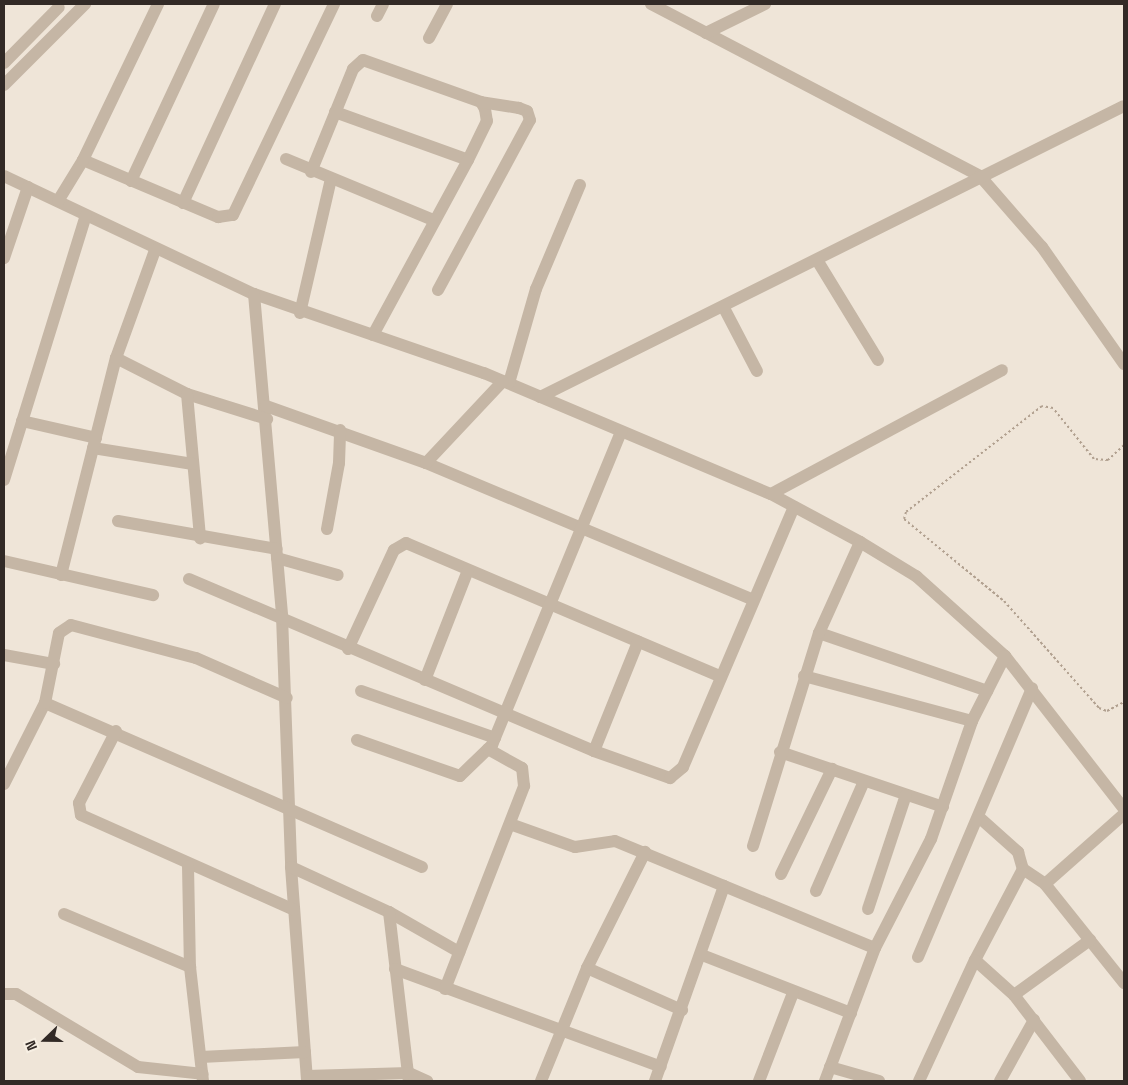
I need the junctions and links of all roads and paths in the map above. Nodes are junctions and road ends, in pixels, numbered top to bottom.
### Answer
1 (85, 4) edge
2 (158, 4) edge
3 (214, 4) edge
4 (275, 4) edge
5 (334, 4) edge
6 (383, 4) edge
7 (446, 4) edge
8 (651, 4) edge
9 (765, 4) edge
10 (59, 6) edge
11 (377, 16) dead end
12 (61, 28) junction
13 (706, 33) junction
14 (429, 38) dead end
15 (4, 63) edge
16 (4, 85) edge
17 (481, 102) junction
18 (1124, 106) edge
19 (335, 112) junction
20 (286, 159) dead end
21 (83, 160) junction
22 (468, 160) junction
23 (312, 172) junction
24 (4, 176) edge
25 (980, 176) junction
26 (331, 179) junction
27 (131, 181) junction
28 (580, 185) dead end
29 (28, 187) junction
30 (58, 201) junction
31 (183, 203) junction
32 (86, 215) junction
33 (433, 220) junction
34 (155, 250) junction
35 (4, 258) edge
36 (817, 260) junction
37 (438, 290) dead end
38 (254, 294) junction
39 (724, 308) junction
40 (300, 313) junction
41 (373, 335) junction
42 (1120, 349) edge
43 (116, 358) junction
44 (878, 360) dead end
45 (1124, 364) edge
46 (1002, 370) dead end
47 (757, 371) dead end
48 (506, 382) junction
49 (187, 394) junction
50 (540, 397) junction
51 (266, 406) junction
52 (267, 419) junction
53 (22, 421) junction
54 (340, 430) junction
55 (621, 432) junction
56 (95, 443) junction
57 (1124, 445) edge
58 (426, 463) junction
59 (194, 464) junction
60 (4, 480) edge
61 (771, 494) junction
62 (794, 507) junction
63 (118, 521) dead end
64 (327, 529) dead end
65 (578, 529) junction
66 (200, 538) junction
67 (860, 542) junction
68 (277, 553) junction
69 (4, 561) edge
70 (468, 570) junction
71 (61, 575) junction
72 (338, 575) dead end
73 (188, 579) dead end
74 (153, 595) dead end
75 (751, 600) junction
76 (548, 602) junction
77 (282, 616) junction
78 (819, 633) junction
79 (638, 642) junction
80 (348, 649) junction
81 (4, 655) edge
82 (1005, 656) junction
83 (54, 664) junction
84 (804, 676) junction
85 (721, 677) junction
86 (425, 680) junction
87 (1032, 688) junction
88 (360, 691) dead end
89 (987, 691) junction
90 (287, 698) junction
91 (1124, 702) edge
92 (45, 703) junction
93 (504, 712) junction
94 (972, 720) junction
95 (116, 731) junction
96 (495, 738) junction
97 (357, 740) dead end
98 (488, 749) junction
99 (594, 751) junction
100 (780, 752) junction
101 (832, 770) junction
102 (5, 776) edge
103 (864, 781) junction
104 (906, 795) junction
105 (288, 806) junction
106 (942, 807) junction
107 (1124, 808) edge
108 (1124, 814) edge
109 (980, 819) junction
110 (510, 824) junction
111 (753, 846) dead end
112 (645, 852) junction
113 (188, 866) junction
114 (291, 867) junction
115 (422, 867) dead end
116 (1023, 869) junction
117 (781, 874) dead end
118 (1046, 884) junction
119 (724, 886) junction
120 (816, 891) dead end
121 (868, 909) dead end
122 (294, 910) junction
123 (389, 912) junction
124 (64, 914) dead end
125 (1090, 940) junction
126 (875, 948) junction
127 (459, 952) junction
128 (702, 955) junction
129 (918, 958) dead end
130 (975, 960) junction
131 (190, 967) junction
132 (587, 968) junction
133 (395, 969) junction
134 (1124, 983) edge
135 (445, 989) junction
136 (793, 993) junction
137 (4, 994) edge
138 (1014, 995) junction
139 (682, 1010) junction
140 (851, 1013) junction
141 (1034, 1020) junction
142 (560, 1032) junction
143 (305, 1052) junction
144 (201, 1057) junction
145 (661, 1067) junction
146 (830, 1067) junction
147 (409, 1077) edge
148 (203, 1078) edge
149 (307, 1079) edge
150 (1074, 1079) edge
151 (427, 1081) edge
152 (541, 1081) edge
153 (655, 1081) edge
154 (759, 1081) edge
155 (825, 1081) edge
156 (879, 1081) edge
157 (919, 1081) edge
158 (1000, 1081) edge

1 - 12 street
2 - 21 street
3 - 27 street
4 - 31 street
5 - 31 street
6 - 11 street
7 - 14 street
8 - 13 street
9 - 13 street
10 - 12 street
10 - 15 street
12 - 16 street
13 - 25 street
17 - 19 street
17 - 22 street
17 - 37 street
18 - 25 street
19 - 22 street
19 - 23 street
20 - 23 street
21 - 27 street
21 - 30 street
22 - 33 street
23 - 26 street
24 - 29 street
25 - 36 street
25 - 42 street
26 - 33 street
26 - 40 street
27 - 31 street
28 - 48 street
29 - 30 street
29 - 35 street
30 - 32 street
32 - 34 street
32 - 53 street
33 - 41 street
34 - 38 street
34 - 43 street
36 - 39 street
36 - 44 street
38 - 40 street
38 - 51 street
39 - 47 street
39 - 50 street
40 - 41 street
41 - 48 street
42 - 45 street
43 - 49 street
43 - 56 street
46 - 61 street
48 - 50 street
48 - 58 street
49 - 52 street
49 - 59 street
50 - 55 street
51 - 52 street
51 - 54 street
52 - 68 street
53 - 56 street
53 - 60 street
54 - 58 street
54 - 64 street
55 - 61 street
55 - 65 street
56 - 59 street
56 - 71 street
57 - 91 path
58 - 65 street
59 - 66 street
61 - 62 street
62 - 67 street
62 - 75 street
63 - 66 street
65 - 75 street
65 - 76 street
66 - 68 street
67 - 78 street
67 - 82 street
68 - 72 street
68 - 77 street
69 - 71 street
70 - 76 street
70 - 80 street
70 - 86 street
71 - 74 street
73 - 77 street
75 - 85 street
76 - 79 street
76 - 93 street
77 - 80 street
77 - 90 street
78 - 84 street
78 - 89 street
79 - 85 street
79 - 99 street
80 - 86 street
81 - 83 street
82 - 87 street
82 - 89 street
83 - 90 street
83 - 92 street
84 - 94 street
84 - 100 street
85 - 99 street
86 - 93 street
87 - 107 street
87 - 109 street
88 - 96 street
89 - 94 street
90 - 105 street
92 - 95 street
92 - 102 street
93 - 96 street
93 - 99 street
94 - 106 street
95 - 105 street
95 - 113 street
96 - 98 street
97 - 98 street
98 - 110 street
100 - 101 street
100 - 111 street
101 - 103 street
101 - 117 street
103 - 104 street
103 - 120 street
104 - 106 street
104 - 121 street
105 - 114 street
105 - 115 street
106 - 126 street
108 - 118 street
109 - 116 street
109 - 129 street
110 - 112 street
110 - 127 street
112 - 119 street
112 - 132 street
113 - 122 street
113 - 131 street
114 - 122 street
114 - 123 street
116 - 118 street
116 - 130 street
118 - 125 street
119 - 126 street
119 - 128 street
122 - 143 street
123 - 127 street
123 - 133 street
124 - 131 street
125 - 134 street
125 - 138 street
126 - 140 street
127 - 135 street
128 - 136 street
128 - 139 street
130 - 138 street
130 - 157 street
131 - 144 street
132 - 139 street
132 - 142 street
133 - 135 street
133 - 147 street
135 - 142 street
136 - 140 street
136 - 154 street
137 - 148 street
138 - 141 street
139 - 145 street
140 - 146 street
141 - 150 street
141 - 158 street
142 - 145 street
142 - 152 street
143 - 144 street
143 - 149 street
144 - 148 street
145 - 153 street
146 - 155 street
146 - 156 street
147 - 149 street
147 - 151 street

